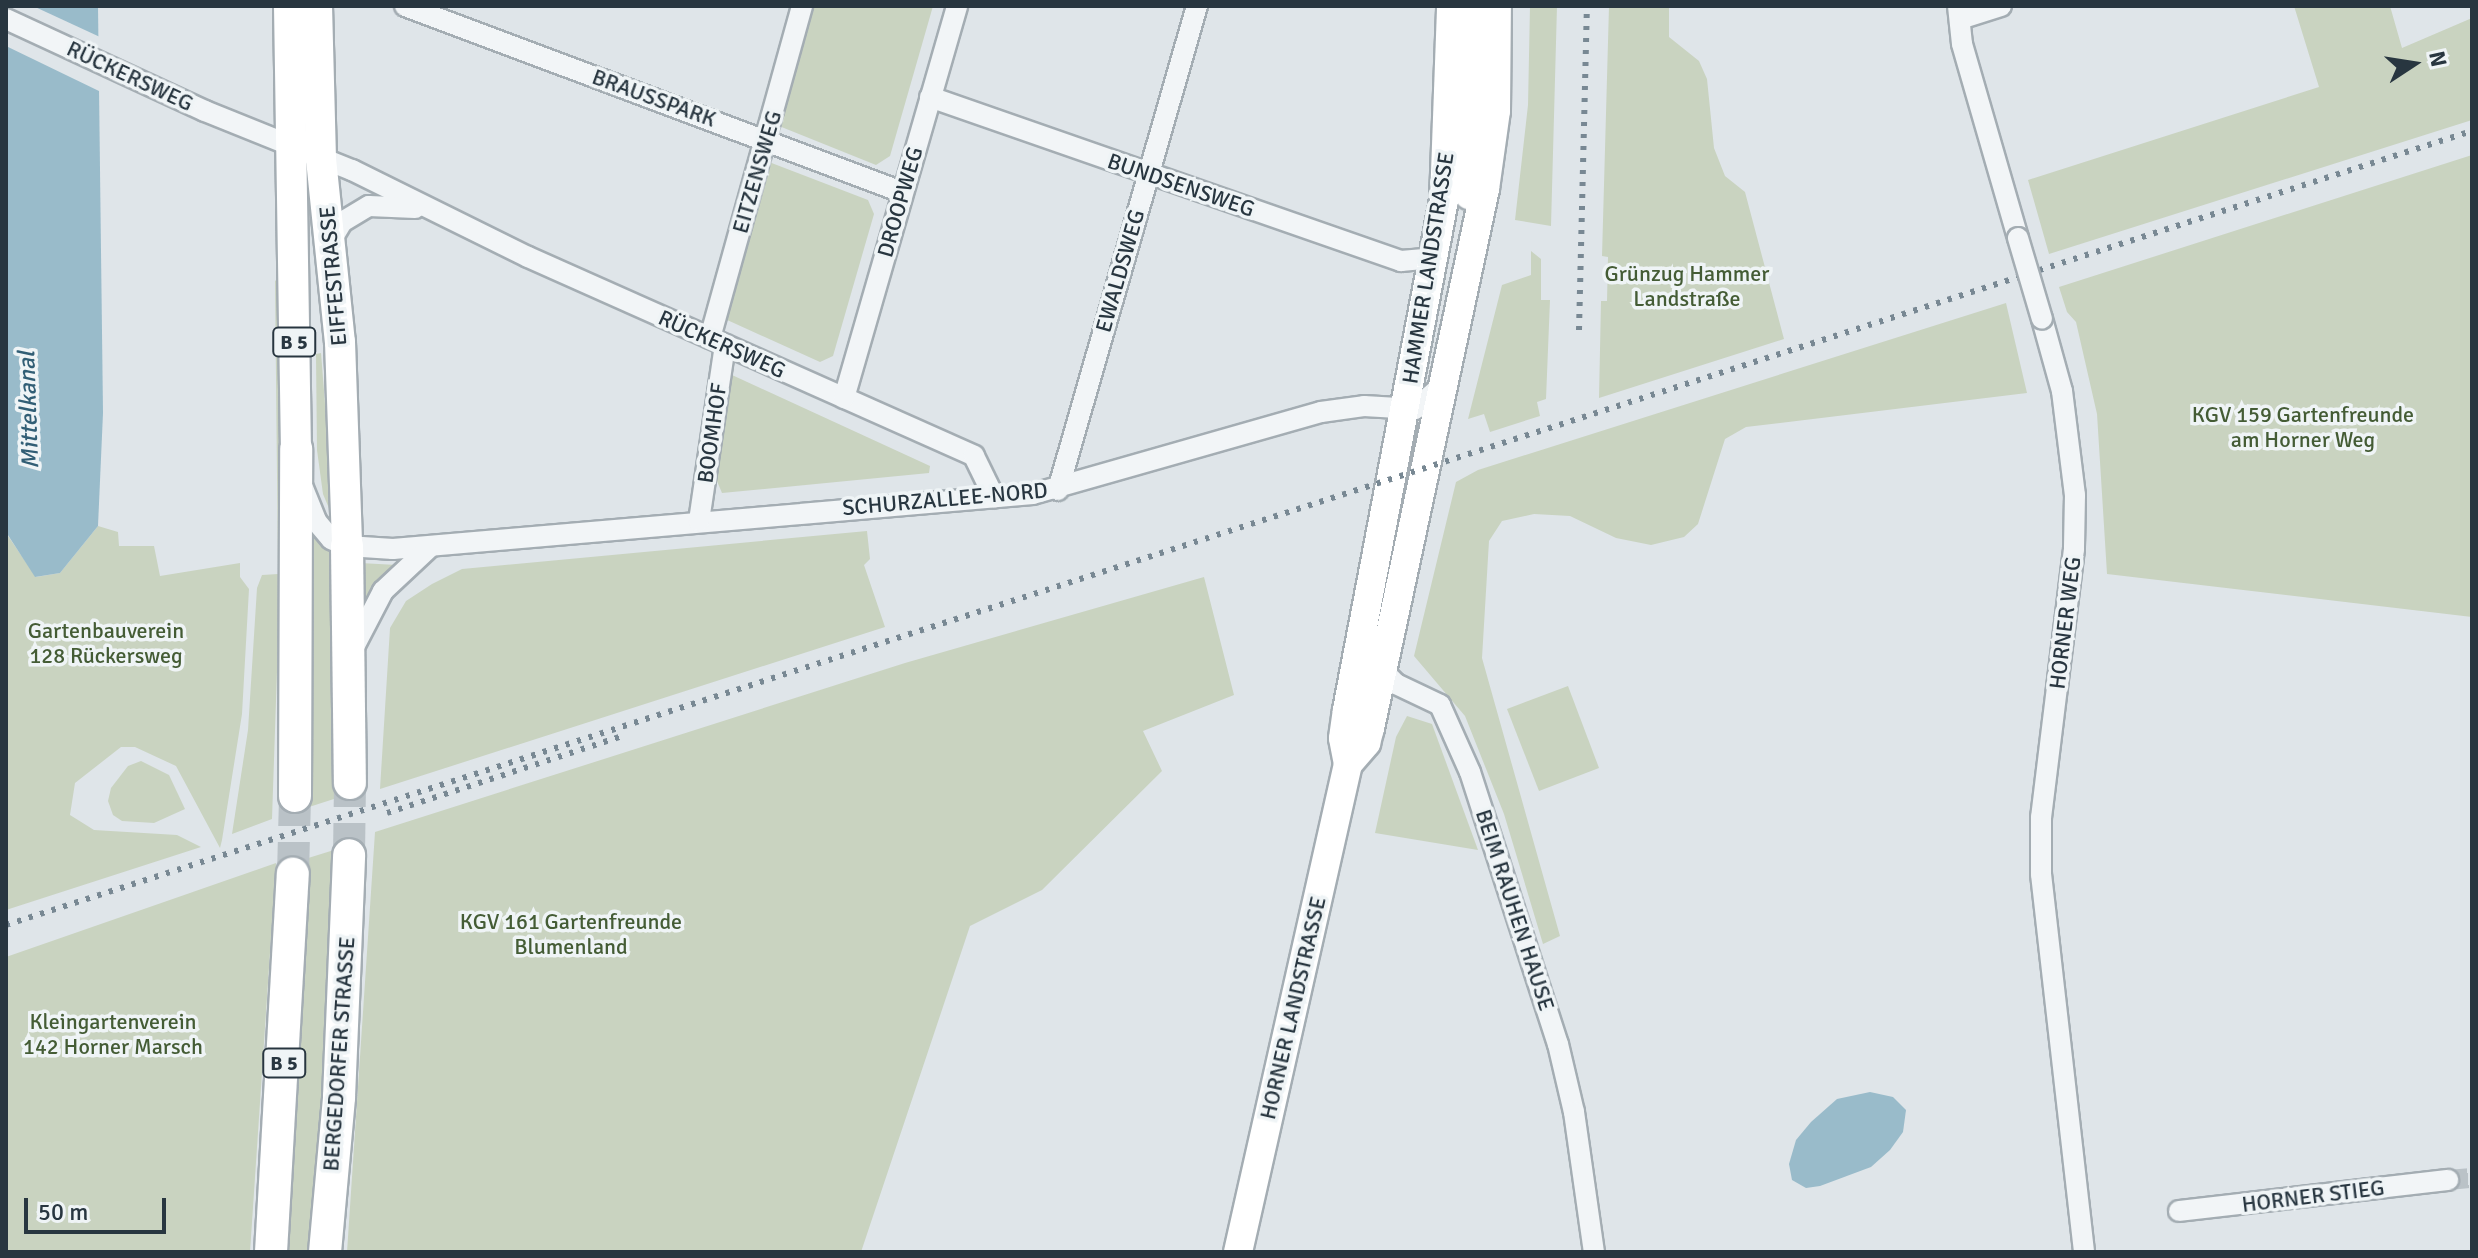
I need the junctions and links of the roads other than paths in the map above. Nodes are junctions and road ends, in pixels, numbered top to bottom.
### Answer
1 (289, 6) edge
2 (317, 6) edge
3 (405, 6) edge
4 (802, 6) edge
5 (957, 6) edge
6 (1197, 6) edge
7 (1451, 6) edge
8 (1475, 6) edge
9 (1497, 6) edge
10 (2001, 6) edge
11 (1959, 13) edge
12 (6, 19) edge
13 (930, 97) junction
14 (766, 140) junction
15 (290, 146) junction
16 (321, 159) junction
17 (1148, 173) junction
18 (902, 192) junction
19 (431, 210) junction
20 (330, 242) junction
21 (1433, 258) junction
22 (1465, 280) junction
23 (717, 342) junction
24 (1440, 387) junction
25 (844, 398) junction
26 (1404, 411) junction
27 (296, 449) junction
28 (1424, 471) joint
29 (1391, 482) joint
30 (1058, 490) junction
31 (994, 497) junction
32 (699, 521) junction
33 (347, 546) junction
34 (430, 547) junction
35 (1367, 610) junction
36 (349, 658) junction
37 (1383, 675) junction
38 (1348, 764) junction
39 (350, 783) tunnel mouth
40 (295, 796) tunnel mouth
41 (349, 855) tunnel mouth
42 (293, 874) tunnel mouth
43 (2448, 1180) tunnel mouth
44 (2179, 1211) dead end
45 (271, 1252) edge
46 (325, 1252) edge
47 (1238, 1252) edge
48 (1594, 1252) edge
49 (2084, 1252) edge

1 - 15 main road, EIFFESTRASSE / B 5
2 - 16 main road, EIFFESTRASSE / B 5
3 - 14 street, BRAUSSPARK
4 - 14 street, EITZENSWEG
5 - 13 street, DROOPWEG
6 - 17 street, EWALDSWEG
7 - 21 main road, HAMMER LANDSTRASSE
8 - 22 main road
9 - 22 main road, HAMMER LANDSTRASSE
10 - 11 street
11 - 49 street, HORNER WEG, bridge
12 - 15 street, RÜCKERSWEG
13 - 17 street, BUNDSENSWEG
13 - 18 street, DROOPWEG
14 - 18 street, BRAUSSPARK
14 - 23 street, EITZENSWEG
15 - 16 street, RÜCKERSWEG
15 - 27 main road, EIFFESTRASSE / B 5
16 - 19 street, RÜCKERSWEG
16 - 20 main road, EIFFESTRASSE / B 5
17 - 21 street, BUNDSENSWEG
17 - 30 street, EWALDSWEG
18 - 25 street, DROOPWEG
19 - 20 street, RÜCKERSWEG
19 - 23 street, RÜCKERSWEG
20 - 33 main road, EIFFESTRASSE / B 5
21 - 26 main road, HAMMER LANDSTRASSE
22 - 24 main road, HAMMER LANDSTRASSE
23 - 25 street, RÜCKERSWEG
23 - 32 street, BOOMHOF
24 - 26 street
24 - 28 main road, HAMMER LANDSTRASSE
25 - 31 street, RÜCKERSWEG
26 - 29 main road, HAMMER LANDSTRASSE
26 - 30 street, SCHURZALLEE-NORD
27 - 33 street
27 - 40 highway, B 5
28 - 37 main road, HORNER LANDSTRASSE
29 - 35 main road, HORNER LANDSTRASSE
30 - 31 street, SCHURZALLEE-NORD
31 - 32 street, SCHURZALLEE-NORD
32 - 34 street, SCHURZALLEE-NORD
33 - 34 street, SCHURZALLEE-NORD
33 - 36 highway, B 5
34 - 36 street
35 - 37 street
35 - 38 main road, HORNER LANDSTRASSE
36 - 39 highway, B 5
37 - 38 main road, HORNER LANDSTRASSE
37 - 48 street, BEIM RAUHEN HAUSE
38 - 47 main road, HORNER LANDSTRASSE
41 - 46 highway, BERGEDORFER STRASSE
42 - 45 highway, B 5
43 - 44 street, HORNER STIEG

